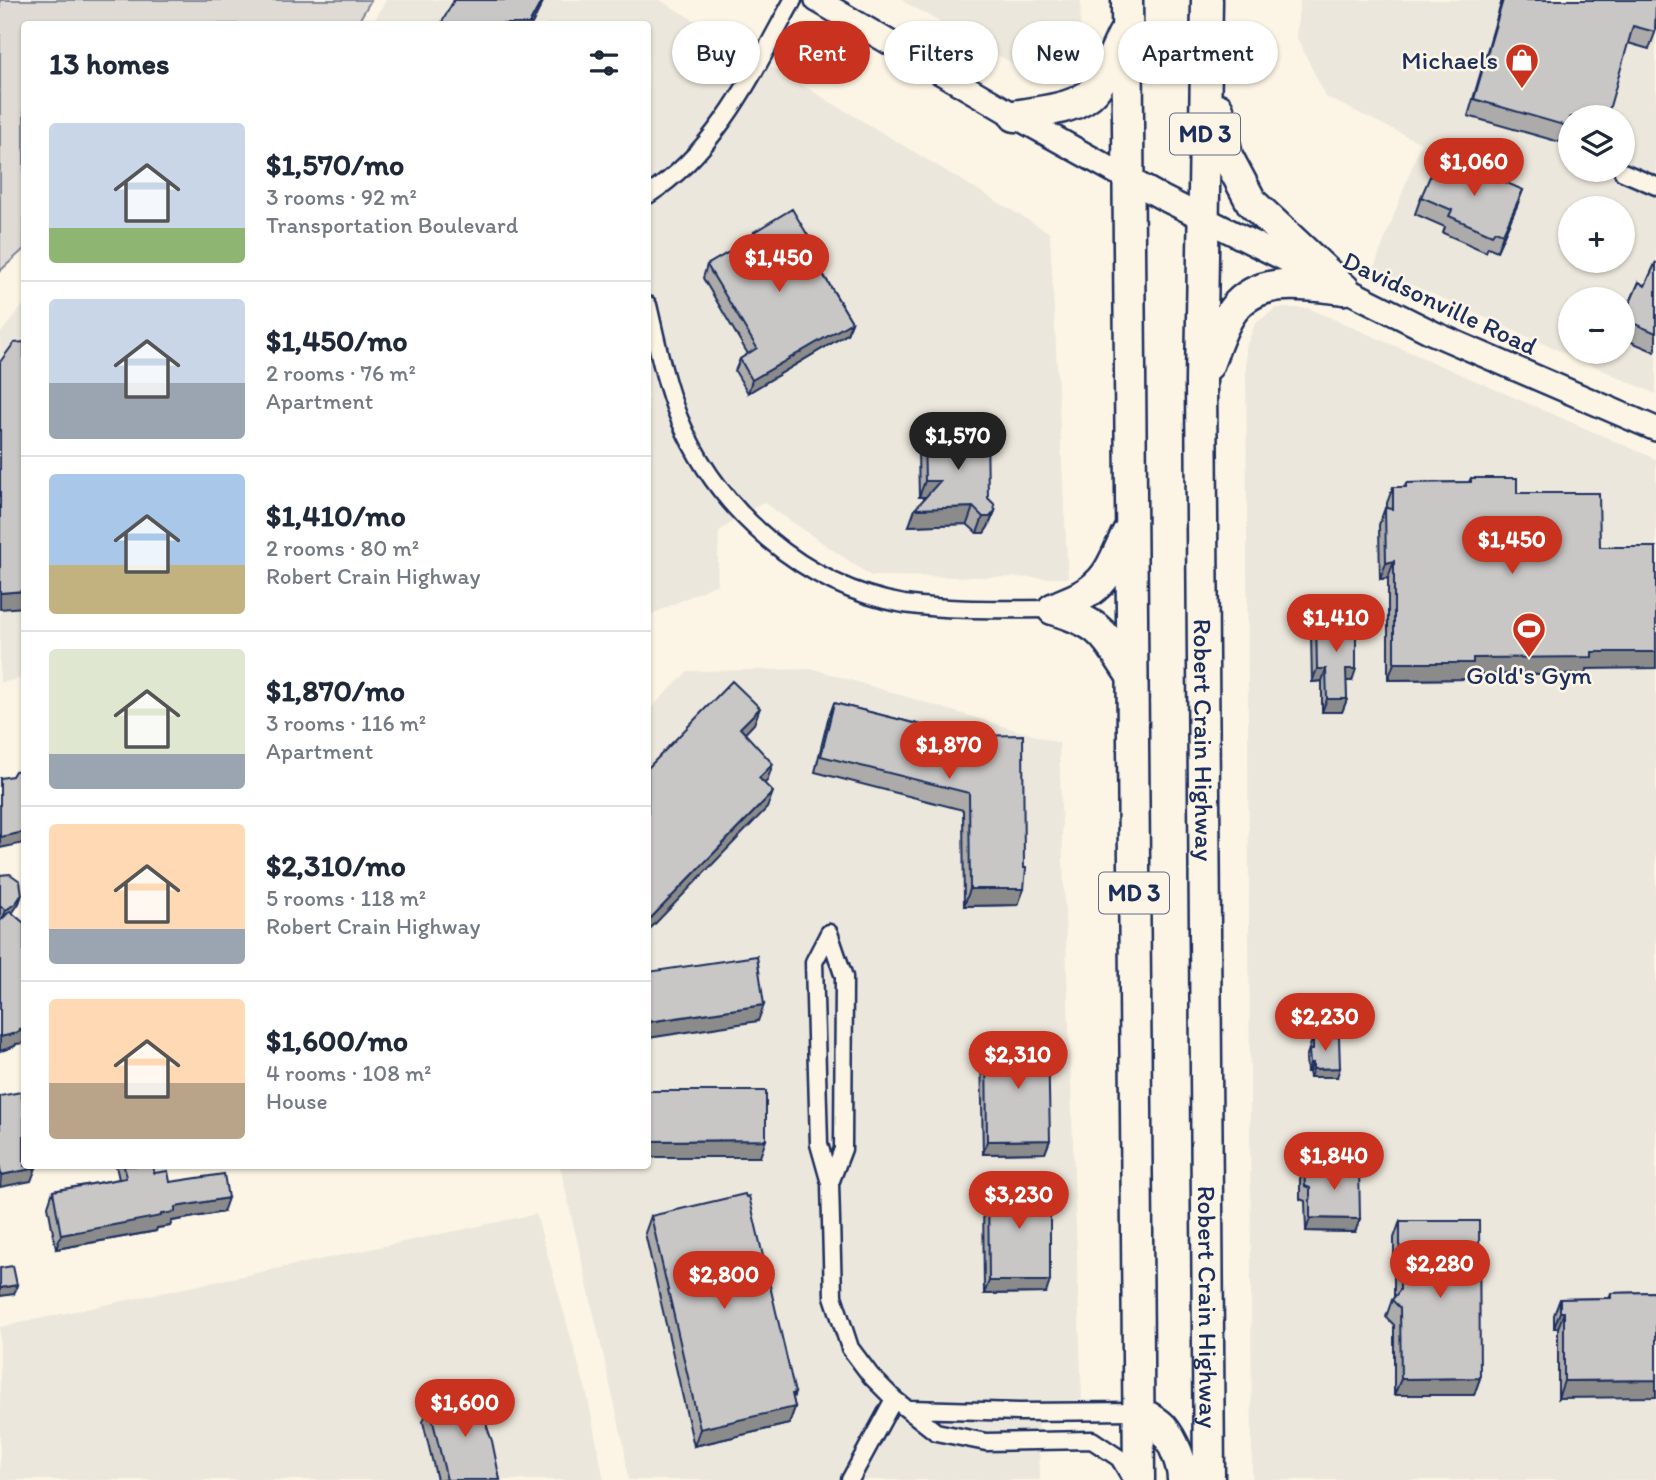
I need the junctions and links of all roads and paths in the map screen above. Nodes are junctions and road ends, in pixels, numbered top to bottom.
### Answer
1 (793, 0) edge
2 (817, 0) edge
3 (1207, 0) edge
4 (1126, 14) edge
5 (1207, 21) edge
6 (1206, 84) edge
7 (1213, 84) edge
8 (1015, 116) junction
9 (1635, 177) edge
10 (1126, 178) junction
11 (1656, 186) edge
12 (651, 193) edge
13 (1204, 219) junction
14 (1345, 289) junction
15 (651, 318) edge
16 (1201, 382) junction
17 (1656, 429) edge
18 (1131, 525) junction
19 (1053, 609) junction
20 (1132, 676) junction
21 (830, 1183) junction
22 (894, 1399) junction
23 (910, 1409) junction
24 (1139, 1411) junction
25 (850, 1480) edge
26 (1132, 1480) edge
27 (1139, 1480) edge
28 (1183, 1480) edge
29 (1209, 1480) edge

1 - 12 street
2 - 8 main road, Davidsonville Road
3 - 5 highway, Robert Crain Highway / MD 3
4 - 8 highway
4 - 10 highway, MD 3
6 - 13 highway, Robert Crain Highway / MD 3
7 - 14 highway
8 - 10 main road, Davidsonville Road
9 - 11 street
10 - 13 main road, Davidsonville Road
10 - 18 highway, MD 3
13 - 14 main road, Davidsonville Road
13 - 16 highway, Robert Crain Highway / MD 3
14 - 16 highway
14 - 17 main road, Davidsonville Road
15 - 19 street
16 - 29 highway, Robert Crain Highway / MD 3
18 - 19 highway
18 - 20 highway, MD 3
19 - 20 highway
20 - 24 highway, MD 3
21 - 21 street
21 - 22 street
22 - 23 street
22 - 25 street
23 - 24 street
23 - 26 street
24 - 27 highway, MD 3
24 - 28 highway

